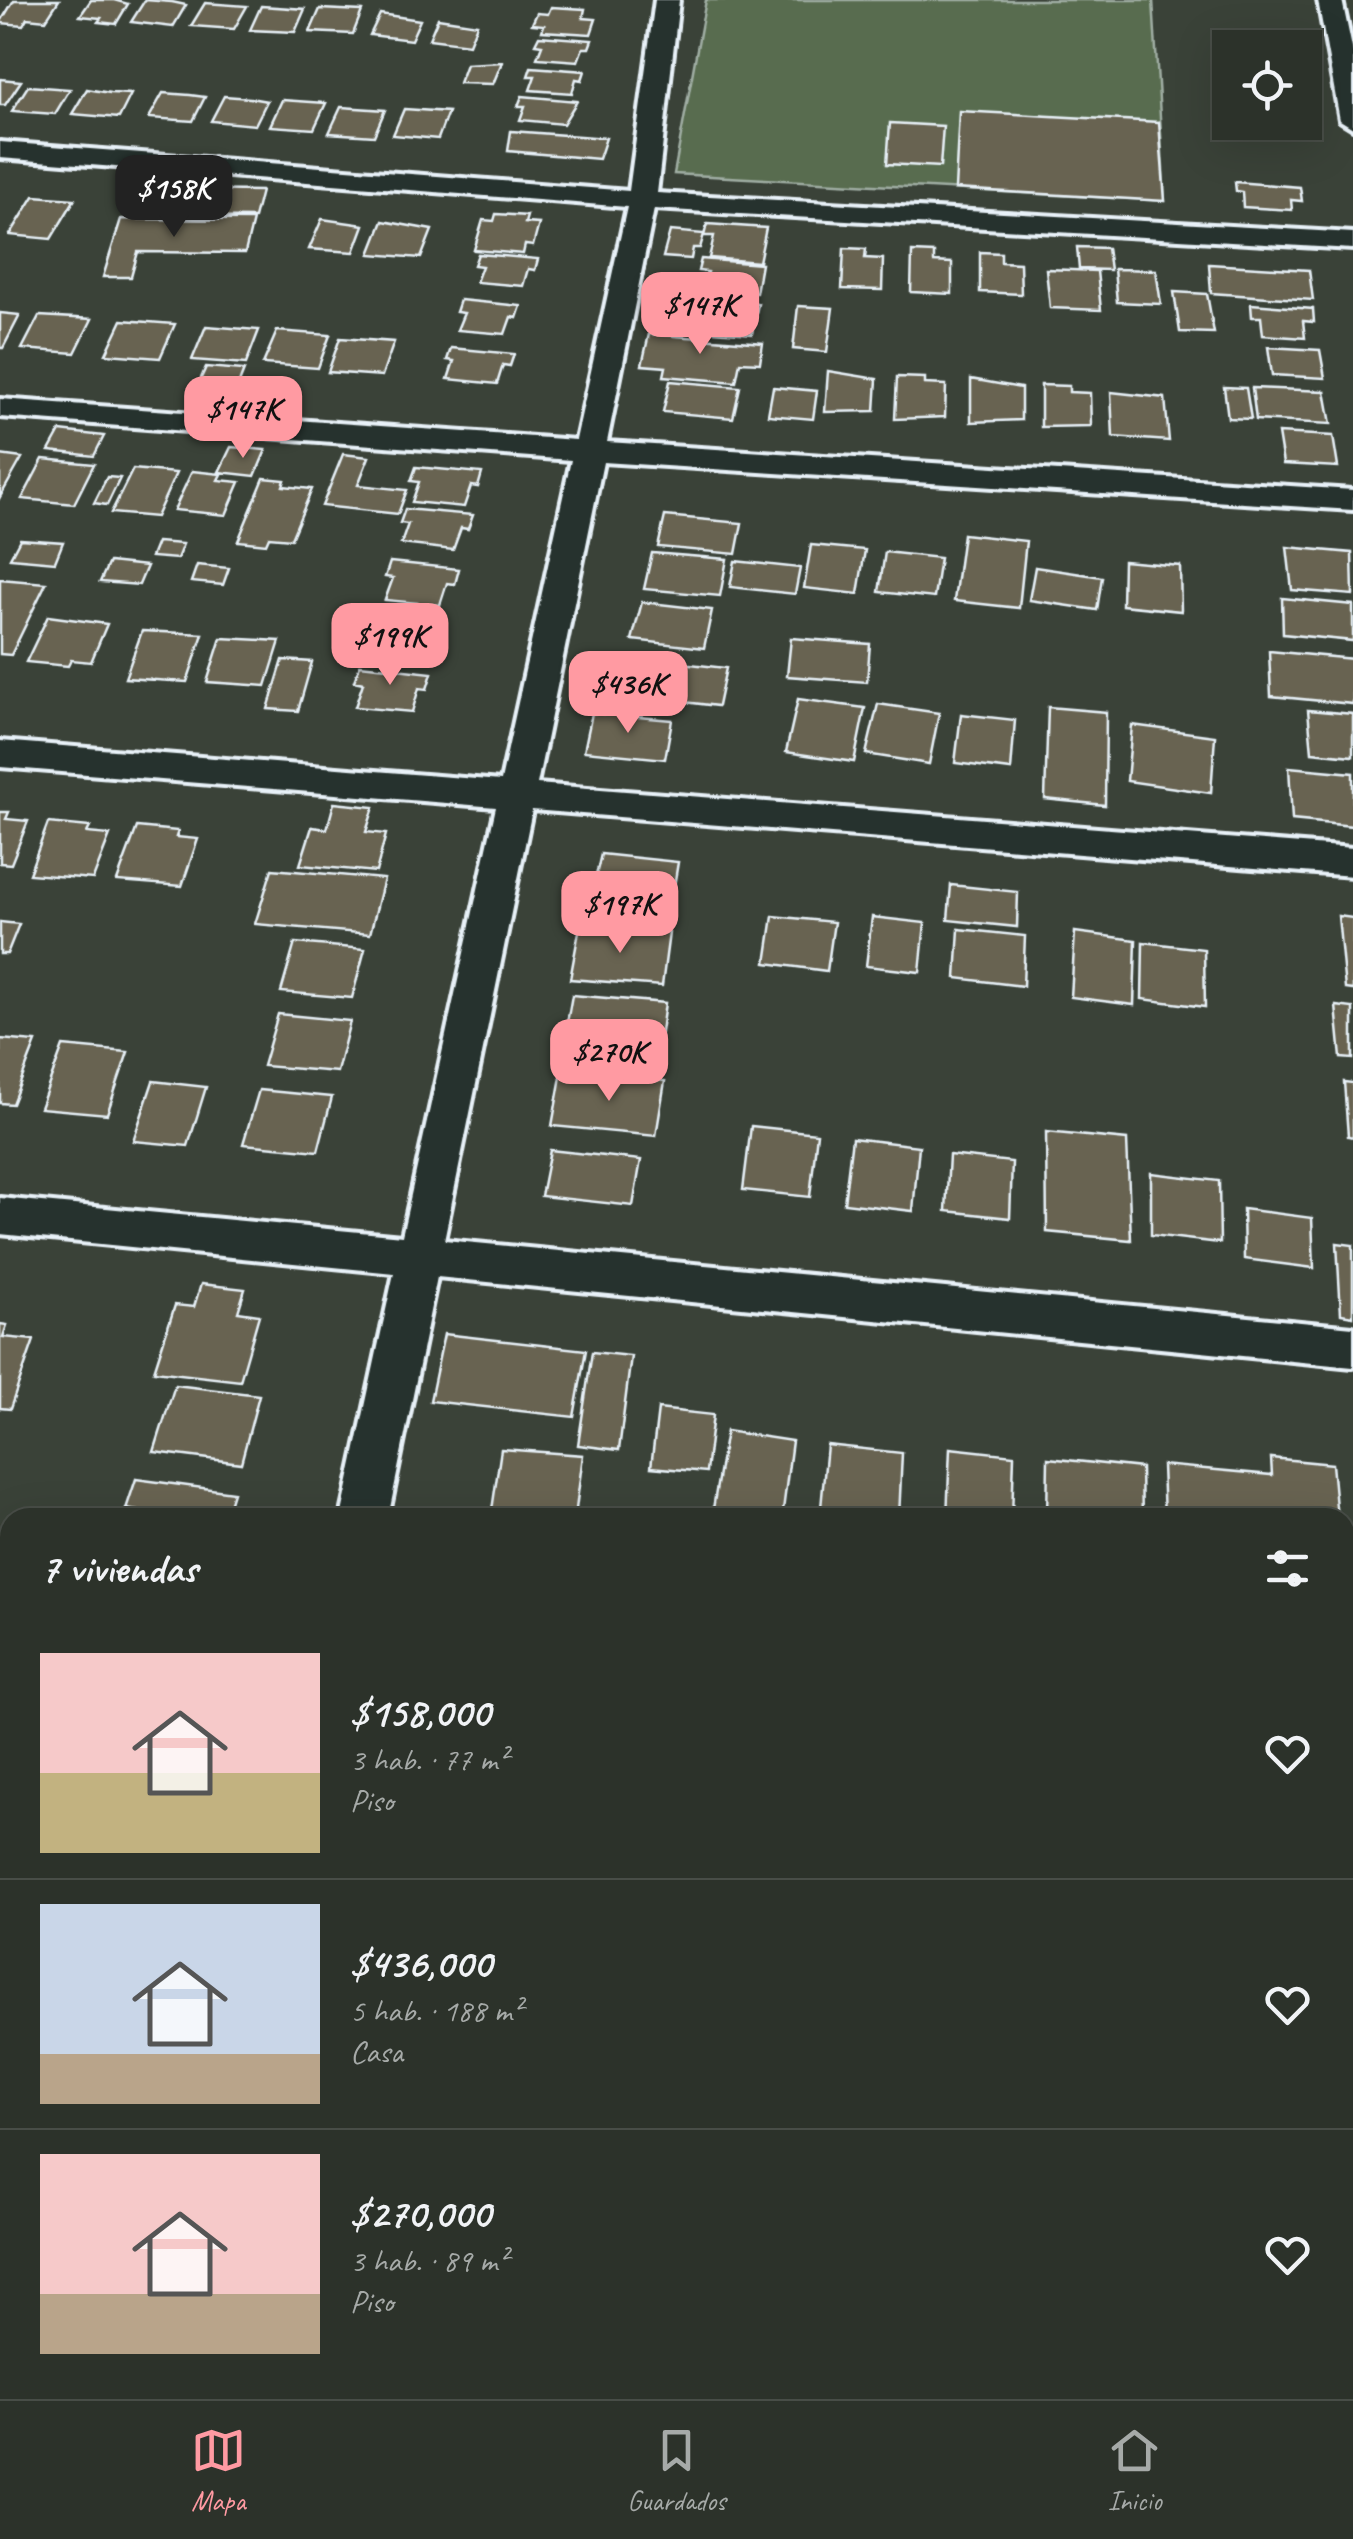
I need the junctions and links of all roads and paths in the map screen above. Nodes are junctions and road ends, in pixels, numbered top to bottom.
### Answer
1 (667, 0) edge
2 (1330, 0) edge
3 (1352, 109) edge
4 (0, 150) edge
5 (642, 200) junction
6 (1353, 241) edge
7 (0, 408) edge
8 (588, 451) junction
9 (1353, 500) edge
10 (0, 754) edge
11 (517, 793) junction
12 (1353, 862) edge
13 (0, 1216) edge
14 (421, 1255) junction
15 (1353, 1346) edge
16 (366, 1508) edge

1 - 5 street
2 - 3 street
4 - 5 street
5 - 6 street
5 - 8 street
7 - 8 street
8 - 9 street
8 - 11 street
10 - 11 street
11 - 12 street
11 - 14 street
13 - 14 street
14 - 15 street
14 - 16 street

